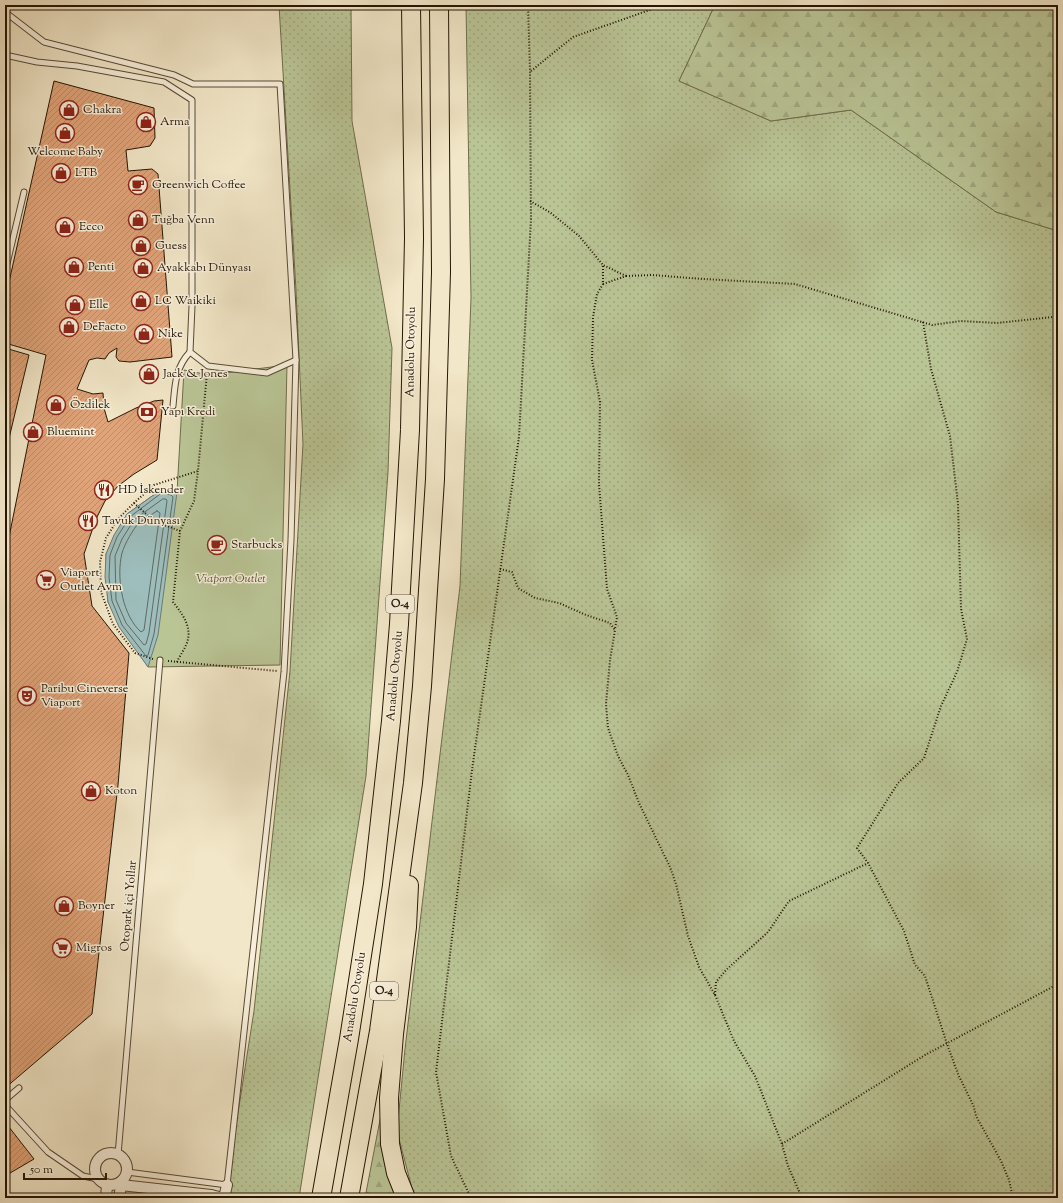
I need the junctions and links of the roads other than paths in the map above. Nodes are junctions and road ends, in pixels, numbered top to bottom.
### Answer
1 (411, 5) edge
2 (439, 5) edge
3 (5, 12) edge
4 (5, 55) edge
5 (24, 192) dead end
6 (5, 272) edge
7 (190, 352) junction
8 (296, 360) junction
9 (173, 406) dead end
10 (160, 660) road end
11 (413, 783) junction
12 (19, 1088) dead end
13 (5, 1100) edge
14 (5, 1105) edge
15 (118, 1155) junction
16 (98, 1179) junction
17 (123, 1179) junction
18 (107, 1185) junction
19 (227, 1185) junction
20 (211, 1197) edge
21 (106, 1198) edge
22 (119, 1198) edge
23 (321, 1198) edge
24 (349, 1198) edge
25 (406, 1198) edge

1 - 23 highway, Anadolu Otoyolu / O-4
2 - 11 highway, O-4
3 - 8 lane
4 - 7 lane
5 - 6 lane
7 - 8 lane
7 - 9 lane
8 - 19 lane
10 - 15 lane, Otopark içi Yollar
11 - 24 highway, O-4
11 - 25 highway
12 - 13 lane
14 - 16 lane
15 - 16 street
15 - 17 street
16 - 18 street
17 - 18 street
17 - 19 lane
17 - 20 street
17 - 22 street
18 - 21 street
19 - 20 street

